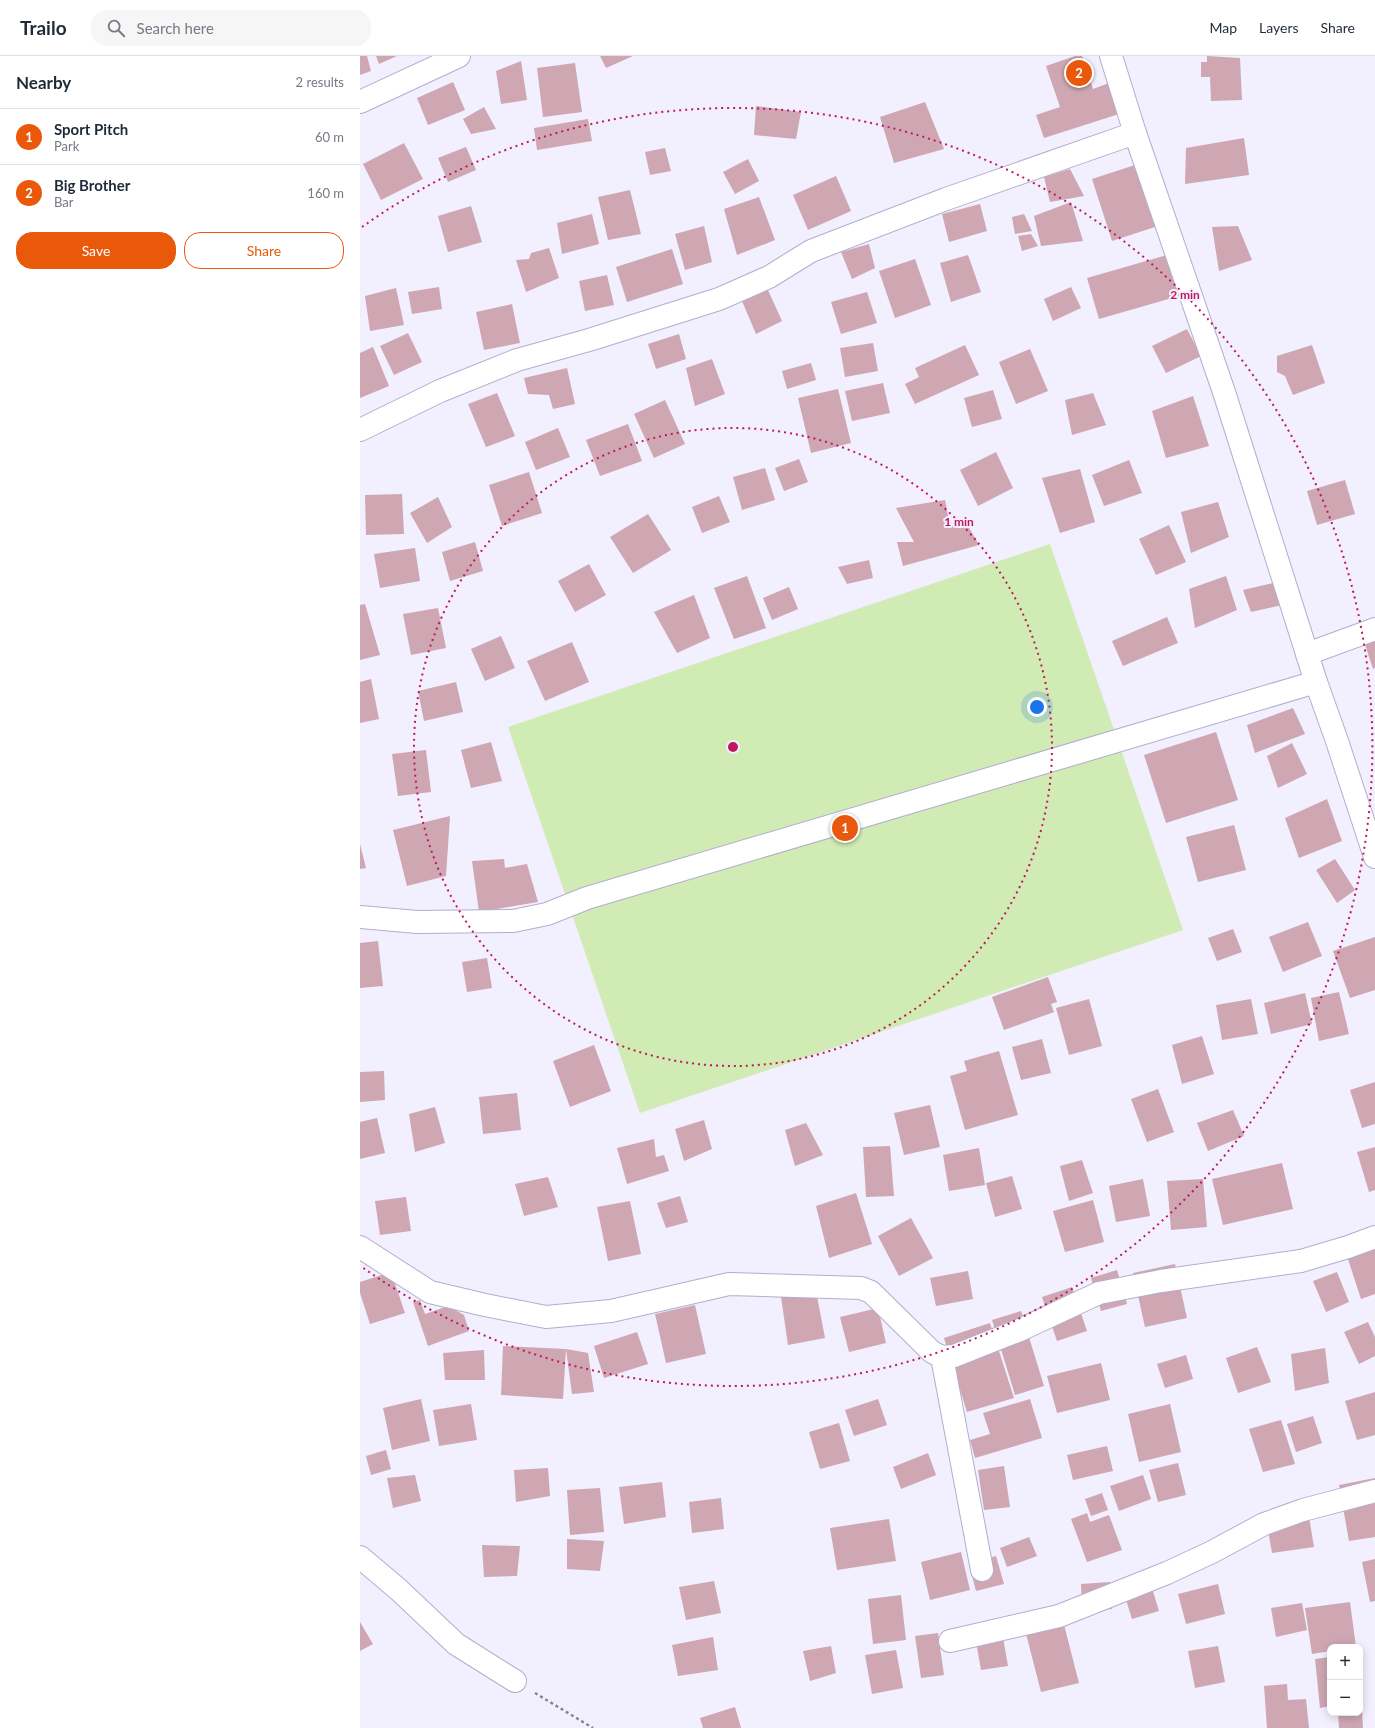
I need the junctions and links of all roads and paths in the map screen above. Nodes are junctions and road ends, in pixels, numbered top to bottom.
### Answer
1 (459, 56) edge
2 (1111, 56) edge
3 (360, 102) edge
4 (1134, 133) junction
5 (360, 430) edge
6 (1375, 629) edge
7 (1307, 654) junction
8 (1316, 682) junction
9 (1375, 857) edge
10 (360, 917) edge
11 (1375, 1237) edge
12 (360, 1247) edge
13 (942, 1356) junction
14 (1375, 1491) edge
15 (360, 1556) edge
16 (982, 1570) dead end
17 (950, 1641) dead end
18 (515, 1681) joint
19 (593, 1728) edge

1 - 3 street
2 - 4 street
4 - 5 street
4 - 7 street
6 - 7 street
7 - 8 street
8 - 9 street
8 - 10 street
11 - 13 street
12 - 13 street
13 - 16 street
14 - 17 street
15 - 18 street
18 - 19 path

